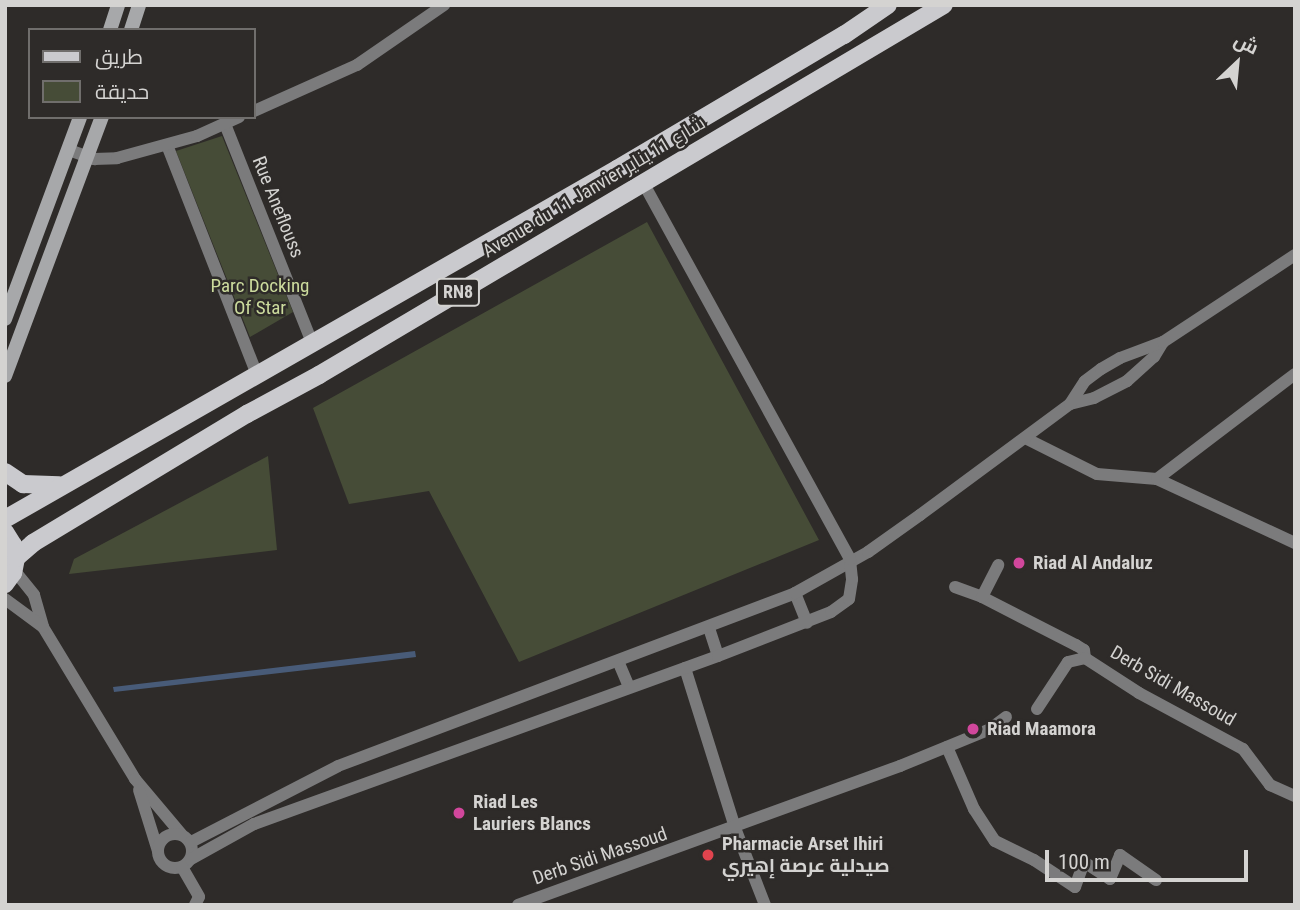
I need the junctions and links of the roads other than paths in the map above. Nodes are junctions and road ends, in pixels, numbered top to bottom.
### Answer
1 (118, 5) edge
2 (139, 5) edge
3 (444, 5) edge
4 (888, 5) edge
5 (944, 5) edge
6 (111, 28) edge
7 (132, 28) edge
8 (256, 110) edge
9 (79, 119) edge
10 (101, 119) edge
11 (235, 119) edge
12 (225, 124) junction
13 (167, 145) junction
14 (69, 150) junction
15 (88, 157) junction
16 (643, 182) junction
17 (1295, 255) edge
18 (5, 319) edge
19 (1163, 342) junction
20 (312, 343) junction
21 (1295, 374) edge
22 (257, 375) junction
23 (5, 376) edge
24 (1070, 404) junction
25 (1025, 438) junction
26 (5, 472) edge
27 (1157, 479) junction
28 (62, 485) junction
29 (5, 519) edge
30 (5, 532) edge
31 (1295, 543) edge
32 (850, 559) junction
33 (998, 565) dead end
34 (12, 571) edge
35 (956, 587) dead end
36 (795, 593) junction
37 (982, 597) junction
38 (5, 599) edge
39 (807, 622) junction
40 (43, 627) junction
41 (709, 628) junction
42 (718, 656) junction
43 (1086, 658) junction
44 (618, 661) junction
45 (685, 668) junction
46 (629, 687) junction
47 (1037, 709) dead end
48 (1006, 717) dead end
49 (947, 747) junction
50 (135, 779) junction
51 (1295, 796) edge
52 (735, 828) junction
53 (186, 839) junction
54 (158, 851) junction
55 (187, 863) junction
56 (1156, 880) dead end
57 (195, 905) edge
58 (518, 905) edge
59 (765, 905) edge

1 - 6 main road
2 - 7 main road
3 - 8 street
4 - 20 main road, Avenue du 11 Janvier شارع 11 يناير / RN8
5 - 16 main road, Avenue du 11 Janvier شارع 11 يناير / RN8
9 - 14 main road
10 - 15 main road
11 - 12 street
12 - 13 street
12 - 20 street, Rue Aneflouss
13 - 15 street
13 - 22 street
14 - 15 street
14 - 18 main road
15 - 23 main road
16 - 32 street
16 - 34 main road, Avenue du 11 Janvier شارع 11 يناير / RN8
17 - 19 street
19 - 24 street
19 - 24 street
20 - 22 main road, Avenue du 11 Janvier شارع 11 يناير / RN8
21 - 27 street
22 - 28 main road, Avenue du 11 Janvier شارع 11 يناير / RN8
24 - 25 street
25 - 27 street
25 - 32 street
26 - 28 main road
27 - 31 street
28 - 29 main road, Avenue du 11 Janvier شارع 11 يناير / RN8
30 - 34 main road
32 - 36 street
32 - 39 street
33 - 37 street
34 - 40 street
35 - 37 street
36 - 39 street
36 - 41 street
37 - 43 street
38 - 40 street
39 - 42 street
40 - 50 street
41 - 42 street
41 - 44 street
42 - 45 street
43 - 47 street, Derb Sidi Massoud
43 - 51 street, Derb Sidi Massoud
44 - 46 street
44 - 53 street
45 - 46 street
45 - 52 street
46 - 55 street
48 - 49 street, Derb Sidi Massoud
49 - 52 street, Derb Sidi Massoud
49 - 56 street
50 - 53 street
50 - 54 street
52 - 58 street, Derb Sidi Massoud
52 - 59 street
53 - 54 street
53 - 55 street
54 - 55 street
55 - 57 street

